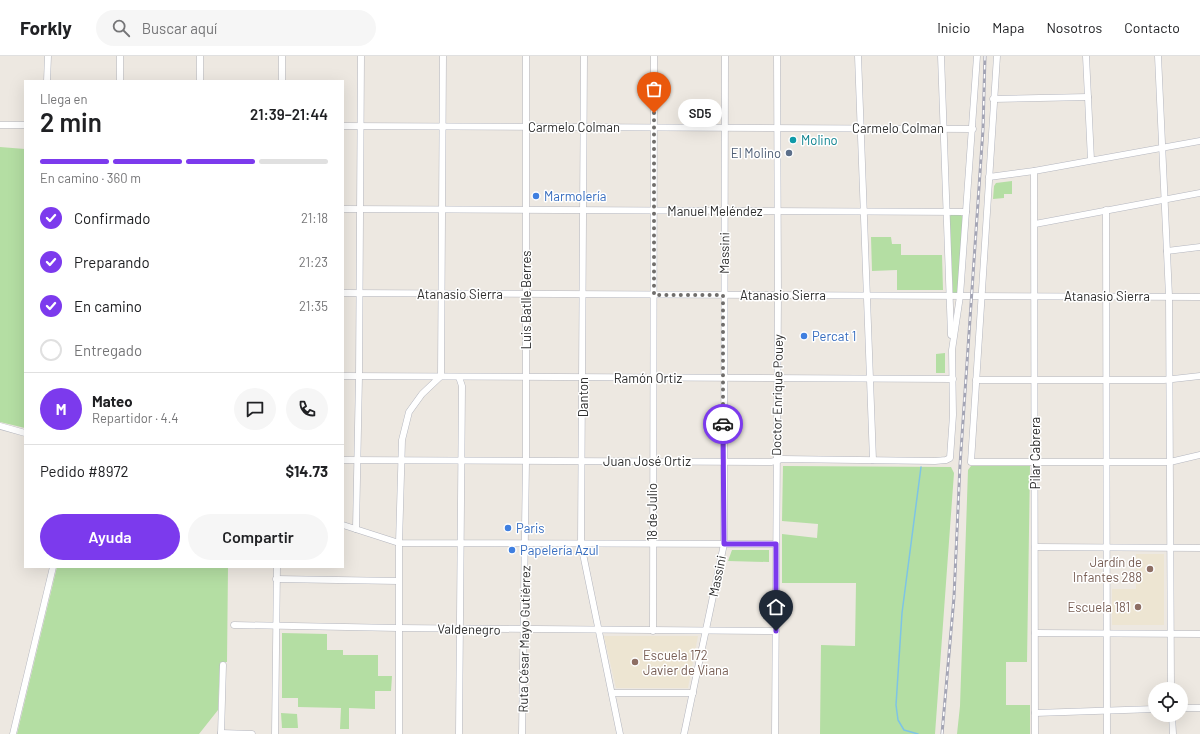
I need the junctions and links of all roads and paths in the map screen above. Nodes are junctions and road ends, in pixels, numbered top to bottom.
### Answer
1 (48, 56) edge
2 (120, 56) edge
3 (200, 56) edge
4 (282, 56) edge
5 (361, 56) edge
6 (443, 56) edge
7 (526, 56) edge
8 (584, 56) edge
9 (654, 56) edge
10 (725, 56) edge
11 (777, 56) edge
12 (858, 56) edge
13 (940, 56) edge
14 (977, 56) edge
15 (997, 56) edge
16 (1086, 56) edge
17 (1158, 56) edge
18 (48, 80) edge
19 (120, 80) edge
20 (200, 80) edge
21 (282, 80) edge
22 (1088, 97) junction
23 (993, 99) junction
24 (0, 125) edge
25 (24, 125) edge
26 (344, 126) edge
27 (360, 126) junction
28 (443, 126) junction
29 (526, 127) junction
30 (583, 127) junction
31 (653, 127) junction
32 (724, 127) junction
33 (778, 128) junction
34 (861, 128) junction
35 (943, 128) junction
36 (973, 129) junction
37 (1200, 141) edge
38 (1162, 147) junction
39 (1091, 160) junction
40 (1034, 171) junction
41 (989, 177) junction
42 (1200, 194) edge
43 (1165, 200) junction
44 (344, 209) edge
45 (360, 209) junction
46 (442, 210) junction
47 (527, 210) junction
48 (583, 210) junction
49 (653, 210) junction
50 (1106, 210) junction
51 (724, 211) junction
52 (778, 211) junction
53 (864, 211) junction
54 (946, 212) junction
55 (966, 212) junction
56 (1035, 224) junction
57 (1200, 247) edge
58 (1167, 250) junction
59 (344, 293) edge
60 (360, 293) junction
61 (442, 294) junction
62 (526, 294) junction
63 (583, 294) junction
64 (654, 295) junction
65 (723, 295) junction
66 (778, 296) junction
67 (867, 296) junction
68 (950, 296) junction
69 (960, 296) junction
70 (982, 296) junction
71 (1106, 296) junction
72 (1169, 296) junction
73 (1035, 297) junction
74 (1200, 297) edge
75 (952, 350) junction
76 (344, 376) edge
77 (359, 376) junction
78 (441, 376) junction
79 (1200, 376) edge
80 (459, 377) junction
81 (526, 377) junction
82 (583, 377) junction
83 (653, 378) junction
84 (724, 378) junction
85 (777, 378) junction
86 (870, 378) junction
87 (953, 379) junction
88 (1169, 379) junction
89 (976, 380) junction
90 (1035, 380) junction
91 (1106, 380) junction
92 (0, 426) edge
93 (24, 433) edge
94 (1200, 455) edge
95 (344, 460) edge
96 (358, 460) junction
97 (400, 460) junction
98 (526, 460) junction
99 (582, 460) junction
100 (874, 460) junction
101 (463, 461) junction
102 (652, 461) junction
103 (723, 461) junction
104 (776, 461) junction
105 (1034, 461) junction
106 (1107, 462) junction
107 (1170, 462) junction
108 (344, 525) edge
109 (356, 529) junction
110 (399, 543) junction
111 (653, 543) junction
112 (462, 544) junction
113 (525, 544) junction
114 (581, 544) junction
115 (724, 544) junction
116 (776, 544) junction
117 (1035, 547) junction
118 (1106, 548) junction
119 (1170, 548) junction
120 (1200, 548) edge
121 (53, 568) edge
122 (277, 568) edge
123 (276, 579) junction
124 (398, 581) junction
125 (234, 625) dead end
126 (276, 626) junction
127 (398, 628) junction
128 (461, 629) junction
129 (523, 630) junction
130 (598, 630) junction
131 (653, 631) junction
132 (705, 631) junction
133 (776, 631) junction
134 (1035, 633) junction
135 (1107, 633) junction
136 (1170, 634) junction
137 (1200, 634) edge
138 (223, 665) dead end
139 (1171, 682) edge
140 (612, 693) junction
141 (693, 693) junction
142 (1188, 708) edge
143 (1200, 708) edge
144 (1148, 709) edge
145 (1107, 710) junction
146 (1035, 713) junction
147 (1172, 722) edge
148 (14, 734) edge
149 (221, 734) edge
150 (252, 734) edge
151 (275, 734) edge
152 (399, 734) edge
153 (459, 734) edge
154 (522, 734) edge
155 (620, 734) edge
156 (684, 734) edge
157 (775, 734) edge
158 (1035, 734) edge
159 (1107, 734) edge
160 (1173, 734) edge

1 - 18 street
2 - 19 street
3 - 20 street
4 - 21 street
5 - 27 street
6 - 28 street
7 - 29 street, Luis Batlle Berres
8 - 30 street, Danton
9 - 31 street, 18 de Julio
10 - 32 street, Massini
11 - 33 street, Doctor Enrique Pouey
12 - 34 street
13 - 35 street
14 - 36 street
15 - 23 street
16 - 22 street
17 - 38 street
22 - 23 street
22 - 39 street
23 - 41 street
24 - 25 street
26 - 27 street, Carmelo Colman
27 - 28 street, Carmelo Colman
27 - 45 street
28 - 29 street, Carmelo Colman
28 - 46 street
29 - 30 street, Carmelo Colman
29 - 47 street, Luis Batlle Berres
30 - 31 street, Carmelo Colman
30 - 48 street, Danton
31 - 32 street, Carmelo Colman
31 - 49 street, 18 de Julio
32 - 33 street, Carmelo Colman
32 - 51 street, Massini
33 - 34 street, Carmelo Colman
33 - 52 street, Doctor Enrique Pouey
34 - 35 street, Carmelo Colman
34 - 53 street
35 - 36 street, Carmelo Colman
35 - 54 street
36 - 55 street
37 - 38 street
38 - 39 street
38 - 43 street
39 - 40 street
40 - 41 street
40 - 56 street, Pilar Cabrera
41 - 70 street
42 - 43 street
43 - 50 street
43 - 58 street
44 - 45 street, Manuel Meléndez
45 - 46 street, Manuel Meléndez
45 - 60 street
46 - 47 street, Manuel Meléndez
46 - 61 street
47 - 48 street, Manuel Meléndez
47 - 62 street, Luis Batlle Berres
48 - 49 street, Manuel Meléndez
48 - 63 street, Danton
49 - 51 street, Manuel Meléndez
49 - 64 street, 18 de Julio
50 - 56 street
50 - 71 street
51 - 52 street, Manuel Meléndez
51 - 65 street, Massini
52 - 53 street, Manuel Meléndez
52 - 66 street, Doctor Enrique Pouey
53 - 54 street, Manuel Meléndez
53 - 67 street
54 - 55 street, Manuel Meléndez
54 - 68 street
55 - 69 street
56 - 73 street, Pilar Cabrera
57 - 58 street
58 - 72 street
59 - 60 street, Atanasio Sierra
60 - 61 street, Atanasio Sierra
60 - 77 street
61 - 62 street, Atanasio Sierra
61 - 78 street
62 - 63 street, Atanasio Sierra
62 - 81 street, Luis Batlle Berres
63 - 64 street, Atanasio Sierra
63 - 82 street, Danton
64 - 65 street, Atanasio Sierra
64 - 83 street, 18 de Julio
65 - 66 street, Atanasio Sierra
65 - 84 street, Massini
66 - 67 street, Atanasio Sierra
66 - 85 street, Doctor Enrique Pouey
67 - 68 street, Atanasio Sierra
67 - 86 street
68 - 69 street, Atanasio Sierra
68 - 75 street
69 - 70 street, Atanasio Sierra
69 - 75 street
70 - 73 street, Atanasio Sierra
70 - 89 street
71 - 72 street, Atanasio Sierra
71 - 73 street, Atanasio Sierra
71 - 91 street
72 - 74 street, Atanasio Sierra
72 - 88 street
73 - 90 street, Pilar Cabrera
75 - 87 street
76 - 77 street, Ramón Ortiz
77 - 78 street, Ramón Ortiz
77 - 96 street
78 - 80 street, Ramón Ortiz
78 - 97 street
79 - 88 street
80 - 81 street, Ramón Ortiz
80 - 101 street
81 - 82 street, Ramón Ortiz
81 - 98 street, Luis Batlle Berres
82 - 83 street, Ramón Ortiz
82 - 99 street, Danton
83 - 84 street, Ramón Ortiz
83 - 102 street, 18 de Julio
84 - 85 street, Ramón Ortiz
84 - 103 street, Massini
85 - 86 street, Ramón Ortiz
85 - 104 street, Doctor Enrique Pouey
86 - 87 street, Ramón Ortiz
86 - 100 street
87 - 100 street, Juan José Ortiz
88 - 91 street
88 - 107 street
89 - 90 street
89 - 105 street
90 - 91 street
90 - 105 street, Pilar Cabrera
91 - 106 street
92 - 93 street
94 - 107 street
95 - 96 street, Juan José Ortiz
96 - 97 street, Juan José Ortiz
96 - 109 street
97 - 101 street, Juan José Ortiz
97 - 110 street
98 - 99 street, Juan José Ortiz
98 - 101 street, Juan José Ortiz
98 - 113 street, Luis Batlle Berres
99 - 102 street, Juan José Ortiz
99 - 114 street, Danton
100 - 104 street, Juan José Ortiz
101 - 112 street
102 - 103 street, Juan José Ortiz
102 - 111 street, 18 de Julio
103 - 104 street, Juan José Ortiz
103 - 115 street, Massini
104 - 116 street, Doctor Enrique Pouey
105 - 106 street
105 - 117 street, Pilar Cabrera
106 - 107 street
106 - 118 street
107 - 119 street
108 - 109 street
109 - 110 street
110 - 112 street
110 - 124 street
111 - 114 street
111 - 115 street
111 - 131 street, 18 de Julio
112 - 113 street
112 - 128 street
113 - 114 street
113 - 129 street, Ruta César Mayo Gutiérrez
114 - 130 street, Danton
115 - 116 street
115 - 132 street, Massini
116 - 133 street, Doctor Enrique Pouey
117 - 118 street
117 - 134 street, Pilar Cabrera
118 - 119 street
118 - 135 street
119 - 120 street
119 - 136 street
121 - 148 street
122 - 123 street
123 - 124 street
123 - 126 street
124 - 127 street
125 - 126 street, Valdenegro
126 - 127 street, Valdenegro
126 - 151 street
127 - 128 street, Valdenegro
127 - 152 street
128 - 129 street, Valdenegro
128 - 153 street
129 - 130 street, Valdenegro
129 - 154 street, Ruta César Mayo Gutiérrez
130 - 131 street, Valdenegro
130 - 140 street, Danton
131 - 132 street, Valdenegro
132 - 133 street, Valdenegro
132 - 141 street, Massini
133 - 157 street, Doctor Enrique Pouey
134 - 135 street
134 - 146 street, Pilar Cabrera
135 - 136 street
135 - 145 street
136 - 137 street
136 - 139 street
138 - 149 street
140 - 141 street
140 - 155 street, Danton
141 - 156 street, Massini
142 - 143 street
144 - 145 street
145 - 146 street
145 - 159 street
146 - 158 street, Pilar Cabrera
147 - 160 street
149 - 150 street

